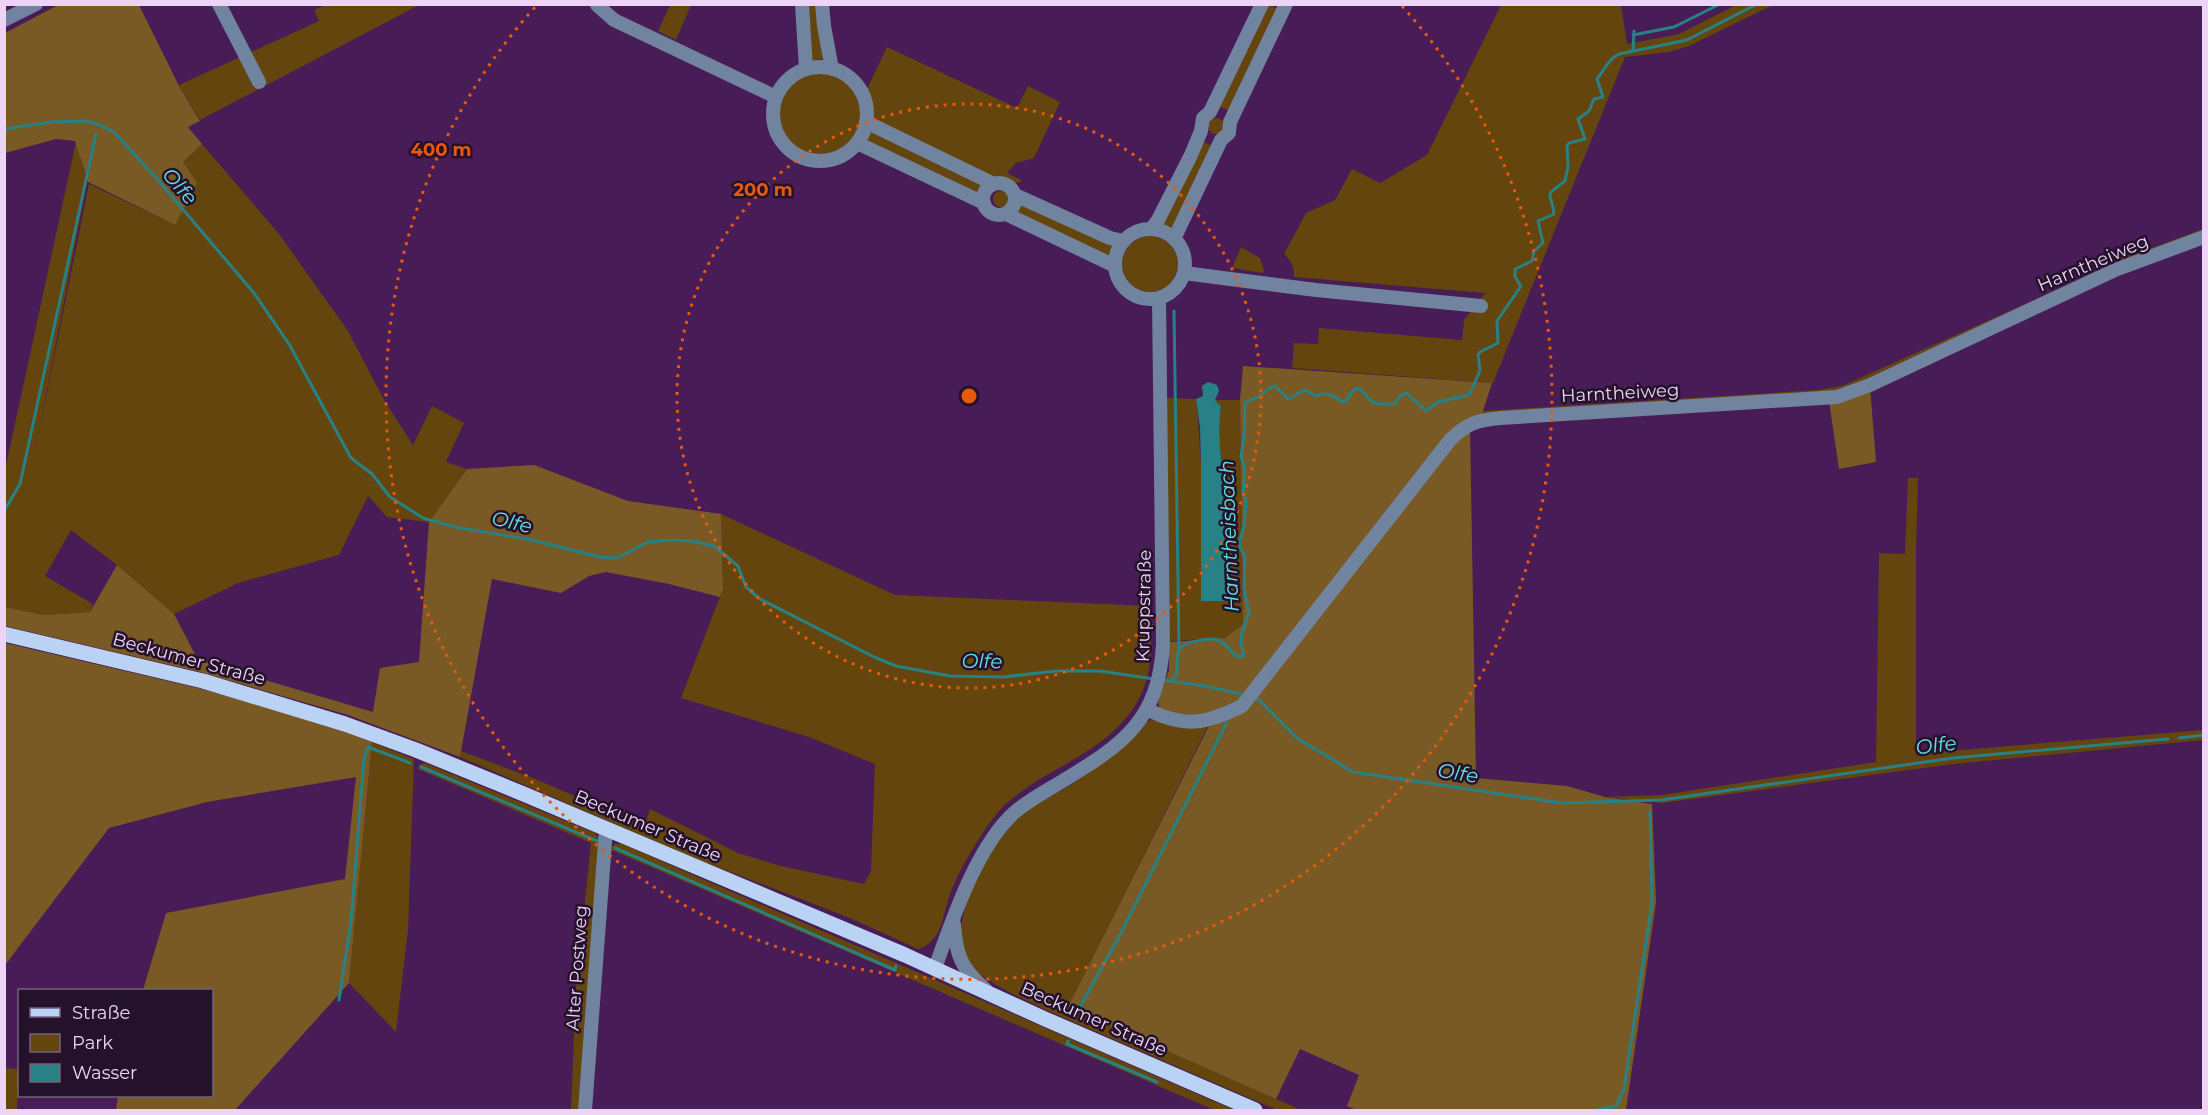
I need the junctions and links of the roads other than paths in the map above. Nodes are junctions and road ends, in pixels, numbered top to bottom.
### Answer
1 (36, 4) edge
2 (219, 4) edge
3 (802, 4) edge
4 (822, 4) edge
5 (1262, 4) edge
6 (1278, 4) edge
7 (1285, 4) edge
8 (597, 5) edge
9 (4, 20) edge
10 (806, 69) junction
11 (832, 69) junction
12 (259, 82) dead end
13 (776, 97) junction
14 (1210, 112) junction
15 (867, 122) junction
16 (1230, 122) junction
17 (1201, 131) junction
18 (1221, 140) junction
19 (857, 143) junction
20 (994, 184) junction
21 (1015, 195) junction
22 (984, 203) junction
23 (1006, 214) junction
24 (1151, 229) junction
25 (2204, 237) edge
26 (1174, 239) junction
27 (1124, 241) junction
28 (1115, 266) junction
29 (1184, 273) junction
30 (1155, 299) junction
31 (1481, 306) dead end
32 (4, 634) edge
33 (1148, 710) junction
34 (606, 829) junction
35 (954, 919) junction
36 (935, 968) junction
37 (990, 994) junction
38 (585, 1110) edge
39 (1255, 1110) edge

1 - 9 street
2 - 12 street
3 - 10 street
4 - 11 street
5 - 14 street
6 - 7 street
7 - 16 street
8 - 13 street
10 - 11 street
10 - 13 street
11 - 15 street
13 - 19 street
14 - 16 street
14 - 17 street
15 - 19 street
15 - 20 street
16 - 18 street
17 - 18 street
17 - 24 street
18 - 26 street
19 - 22 street
20 - 21 street
20 - 22 street
21 - 23 street
21 - 27 street
22 - 23 street
23 - 28 street
24 - 26 street
24 - 27 street
25 - 33 street, Harntheiweg
26 - 29 street
27 - 28 street
28 - 30 street
29 - 30 street
29 - 31 street
30 - 33 street, Kruppstraße
32 - 34 main road, Beckumer Straße
33 - 35 street, Kruppstraße
34 - 36 main road, Beckumer Straße
34 - 38 street, Alter Postweg
35 - 36 street, Kruppstraße
35 - 37 street
36 - 37 main road, Beckumer Straße
37 - 39 main road, Beckumer Straße

